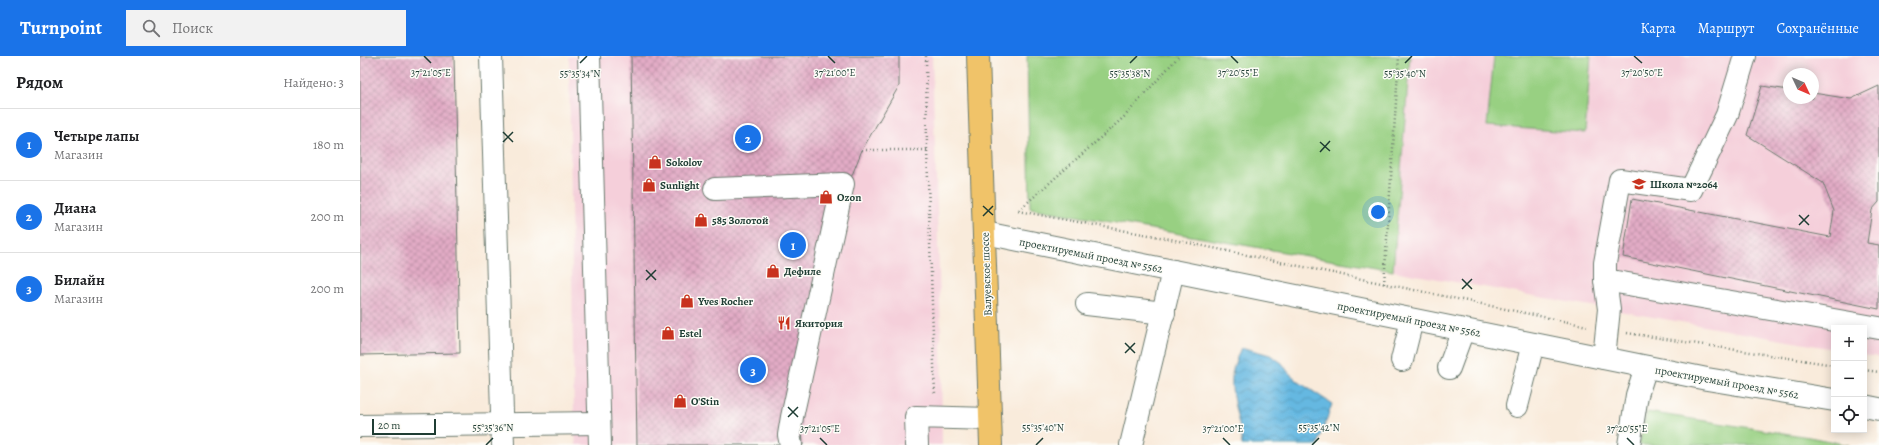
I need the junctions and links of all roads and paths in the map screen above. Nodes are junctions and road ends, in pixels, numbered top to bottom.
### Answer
1 (491, 56) edge
2 (589, 56) edge
3 (926, 56) edge
4 (978, 56) edge
5 (1399, 56) edge
6 (1745, 56) edge
7 (1178, 57) edge
8 (862, 150) dead end
9 (927, 150) junction
10 (716, 189) dead end
11 (985, 233) junction
12 (1174, 271) junction
13 (1605, 280) junction
14 (1384, 284) junction
15 (1087, 304) dead end
16 (1164, 313) junction
17 (1412, 320) junction
18 (1879, 328) edge
19 (1463, 330) junction
20 (1606, 330) junction
21 (1533, 344) junction
22 (1604, 358) junction
23 (1402, 360) dead end
24 (1831, 365) edge
25 (1646, 367) junction
26 (1449, 368) dead end
27 (1867, 370) edge
28 (1879, 372) edge
29 (1831, 400) edge
30 (1517, 406) dead end
31 (1867, 407) edge
32 (1879, 409) edge
33 (935, 417) junction
34 (990, 419) junction
35 (599, 422) junction
36 (360, 426) edge
37 (503, 435) edge
38 (600, 445) edge
39 (791, 445) edge
40 (917, 445) edge
41 (991, 445) edge
42 (1131, 445) edge
43 (1630, 445) edge

1 - 37 street
2 - 35 street
3 - 9 path
4 - 11 main road, Валуевское шоссе
5 - 14 path
6 - 13 street
7 - 14 path
8 - 9 path
9 - 33 path
10 - 39 street
11 - 12 street, проектируемый проезд № 5562
11 - 34 main road, Валуевское шоссе
12 - 16 street
12 - 17 street, проектируемый проезд № 5562
13 - 18 street
13 - 20 street
14 - 20 path
15 - 16 street
16 - 42 street
17 - 19 street, проектируемый проезд № 5562
17 - 23 street
19 - 21 street, проектируемый проезд № 5562
19 - 26 street
20 - 22 street
20 - 24 path
21 - 22 street, проектируемый проезд № 5562
21 - 30 street
22 - 25 street, проектируемый проезд № 5562
25 - 29 street, проектируемый проезд № 5562
25 - 43 street
27 - 28 path
31 - 32 street
33 - 34 street
33 - 40 street
34 - 41 main road, Валуевское шоссе
35 - 37 street
35 - 38 street
36 - 37 street

